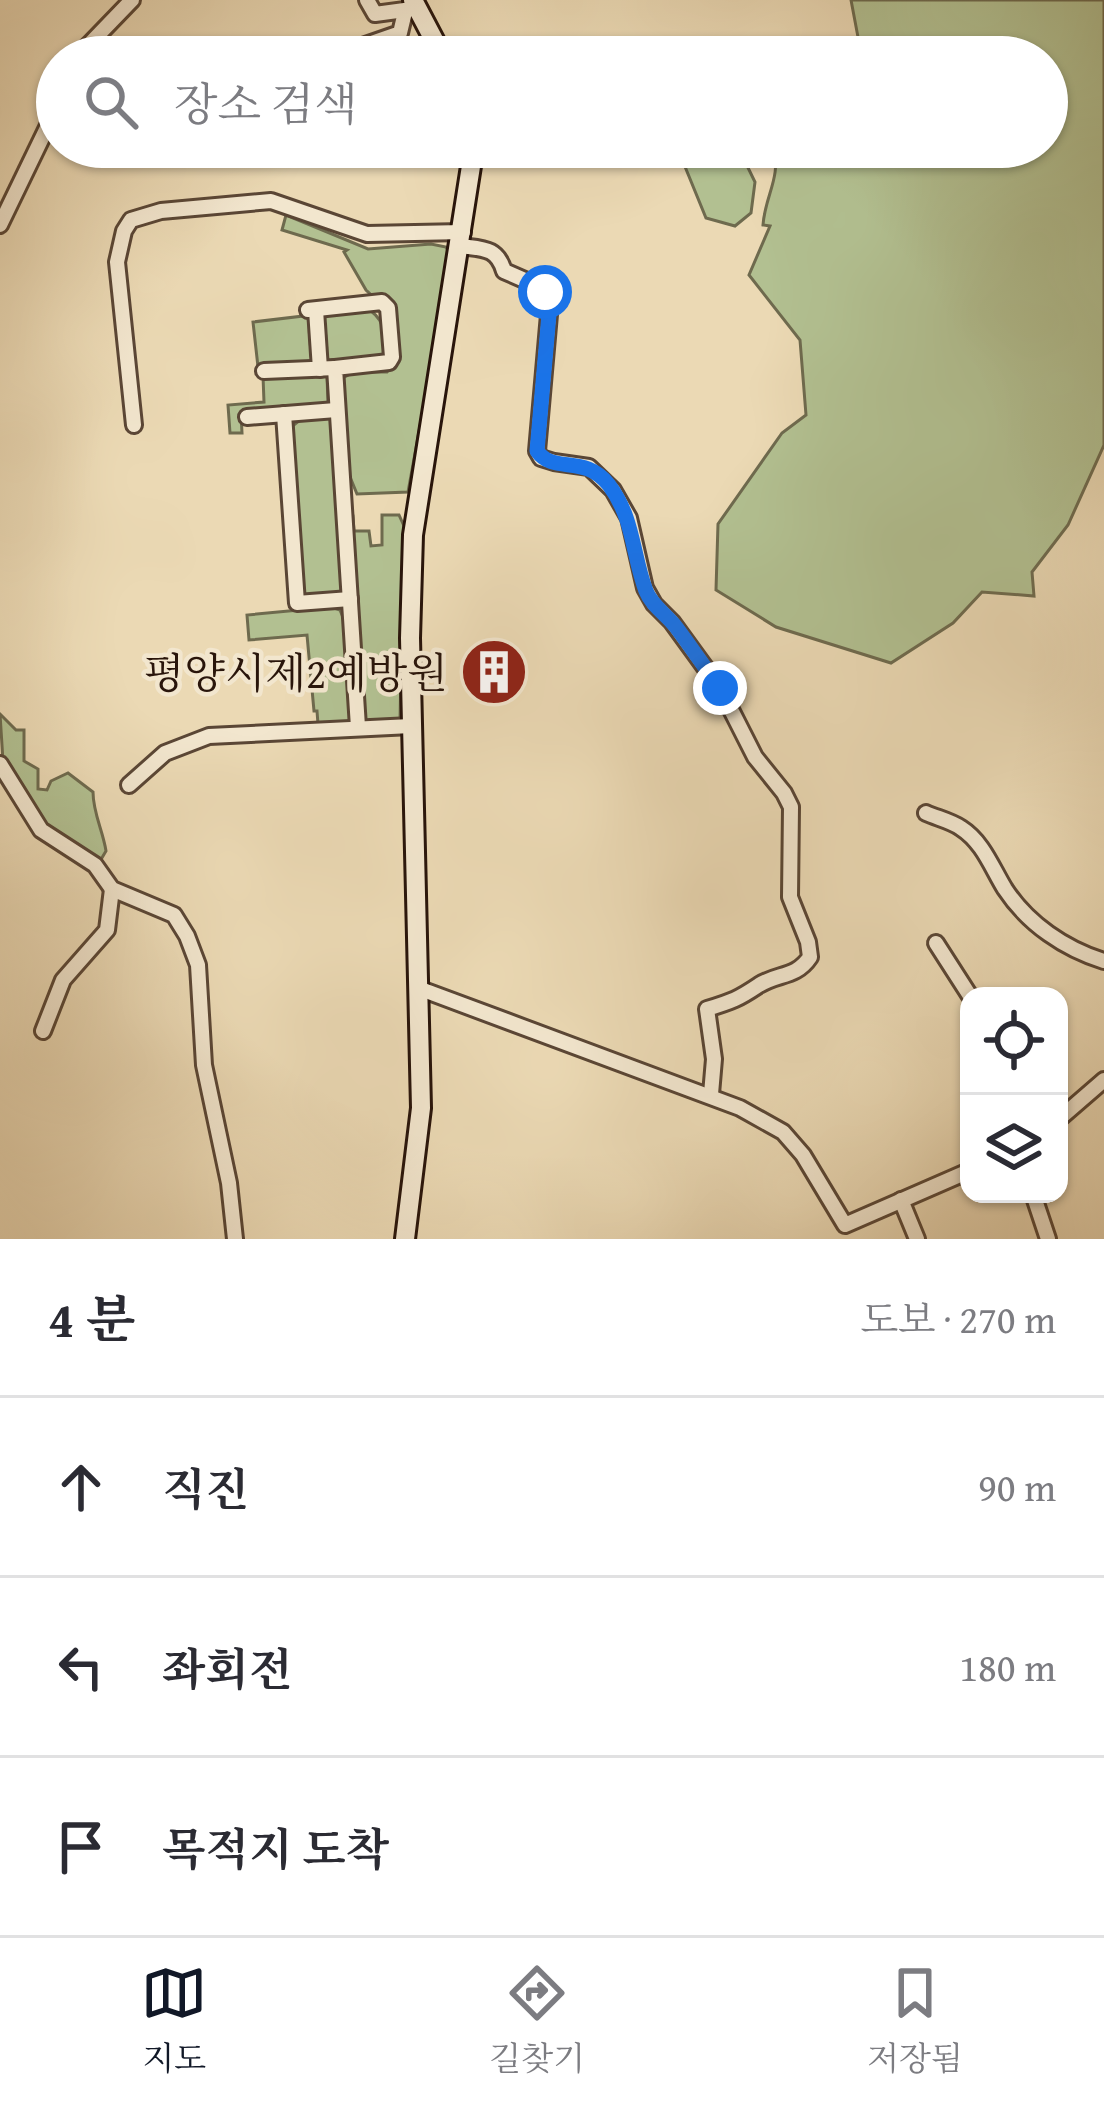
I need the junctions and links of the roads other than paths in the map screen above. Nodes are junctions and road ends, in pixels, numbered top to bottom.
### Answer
1 (132, 0) edge
2 (367, 0) edge
3 (411, 6) edge
4 (97, 36) edge
5 (392, 36) edge
6 (430, 36) edge
7 (36, 150) edge
8 (471, 168) edge
9 (0, 225) edge
10 (462, 239) junction
11 (327, 369) junction
12 (264, 371) dead end
13 (336, 410) junction
14 (284, 414) junction
15 (248, 417) dead end
16 (134, 425) dead end
17 (350, 599) junction
18 (411, 726) junction
19 (358, 727) junction
20 (0, 764) edge
21 (129, 785) dead end
22 (926, 813) dead end
23 (112, 889) junction
24 (936, 943) dead end
25 (1104, 961) edge
26 (964, 987) edge
27 (418, 988) junction
28 (43, 1031) dead end
29 (1104, 1080) edge
30 (711, 1094) junction
31 (1068, 1111) edge
32 (960, 1175) edge
33 (901, 1200) junction
34 (1036, 1203) edge
35 (849, 1232) edge
36 (235, 1239) edge
37 (405, 1239) edge
38 (916, 1239) edge
39 (1048, 1239) edge

1 - 4 street
2 - 3 street
3 - 5 street
3 - 6 main road
7 - 9 street
8 - 10 main road
10 - 16 street
10 - 18 main road
10 - 30 street
11 - 11 street
11 - 12 street
11 - 13 street
13 - 14 street
13 - 17 street
14 - 15 street
14 - 17 street
17 - 19 street
18 - 19 street
18 - 27 main road
19 - 21 street
20 - 23 street
22 - 25 street
23 - 28 street
23 - 36 street
24 - 26 street
27 - 30 street
27 - 37 main road
29 - 31 street
30 - 35 street
32 - 33 street
33 - 35 street
33 - 38 street
34 - 39 street

